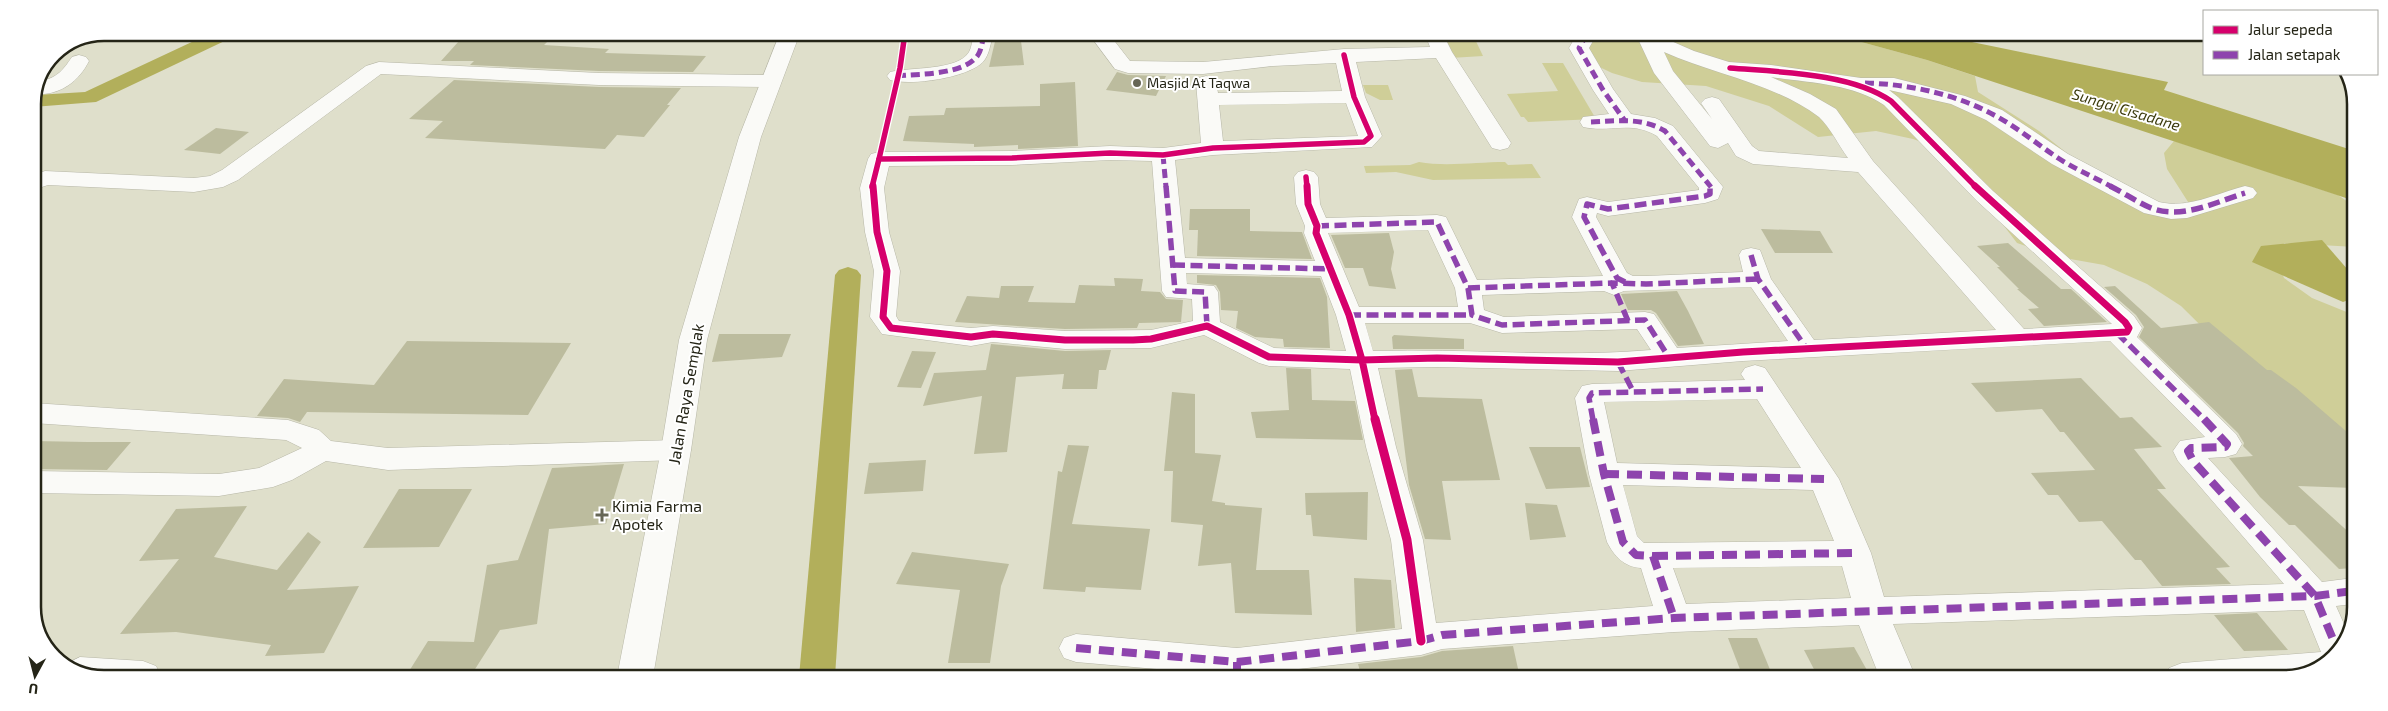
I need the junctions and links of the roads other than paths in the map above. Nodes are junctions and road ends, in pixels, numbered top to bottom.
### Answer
1 (787, 41) edge
2 (981, 41) edge
3 (1104, 41) edge
4 (1584, 41) edge
5 (1645, 41) edge
6 (1654, 41) edge
7 (1438, 43) edge
8 (1344, 55) junction
9 (79, 61) dead end
10 (1204, 68) junction
11 (1730, 68) junction
12 (897, 76) dead end
13 (771, 81) junction
14 (1856, 82) junction
15 (44, 86) edge
16 (1354, 97) junction
17 (1208, 99) junction
18 (1712, 103) dead end
19 (1625, 120) junction
20 (1591, 122) dead end
21 (1500, 143) dead end
22 (1213, 148) junction
23 (1724, 149) dead end
24 (1163, 155) junction
25 (1865, 166) junction
26 (1306, 177) dead end
27 (41, 180) edge
28 (2245, 194) dead end
29 (1317, 226) junction
30 (1173, 265) junction
31 (1330, 269) junction
32 (1619, 282) junction
33 (1468, 288) junction
34 (1349, 315) junction
35 (1472, 315) junction
36 (1628, 321) junction
37 (1207, 326) junction
38 (2116, 333) junction
39 (2018, 339) junction
40 (1807, 349) junction
41 (1743, 352) junction
42 (1670, 359) junction
43 (1362, 360) junction
44 (1618, 362) junction
45 (1763, 390) junction
46 (1634, 393) junction
47 (41, 414) edge
48 (322, 450) junction
49 (676, 450) junction
50 (1604, 474) junction
51 (1824, 479) junction
52 (41, 482) edge
53 (1855, 554) junction
54 (1654, 556) junction
55 (2347, 592) edge
56 (2315, 596) junction
57 (1872, 612) junction
58 (1674, 618) junction
59 (1421, 641) junction
60 (2335, 643) edge
61 (1076, 648) dead end
62 (2299, 668) edge
63 (636, 670) edge
64 (1238, 670) edge
65 (1895, 670) edge
66 (2274, 670) edge

1 - 13 street, Jalan Raya Semplak
2 - 12 street
3 - 10 street
4 - 19 street
5 - 23 street
6 - 11 street
7 - 8 street
7 - 21 street
8 - 10 street
8 - 16 street
9 - 15 street
10 - 17 street
11 - 14 street
11 - 25 street
13 - 27 street
13 - 49 street, Jalan Raya Semplak
14 - 28 street
14 - 38 street
16 - 17 street
16 - 22 street
17 - 22 street
18 - 25 street
19 - 20 street
19 - 32 street
22 - 24 street
24 - 30 street
24 - 37 street
25 - 39 street
26 - 29 street
29 - 31 street
29 - 33 street
30 - 31 street
30 - 37 street
31 - 34 street
32 - 33 street
32 - 36 street
32 - 40 street
33 - 35 street
34 - 35 street
34 - 43 street
35 - 36 street
36 - 42 street
37 - 43 street
38 - 39 street
38 - 56 street
39 - 40 street
40 - 41 street
41 - 42 street
41 - 45 street
42 - 44 street
43 - 44 street
43 - 59 street
44 - 46 street
45 - 46 street
45 - 51 street
46 - 50 street
47 - 48 street
48 - 49 street
48 - 52 street
49 - 63 street, Jalan Raya Semplak
50 - 51 street
50 - 54 street
51 - 53 street
53 - 54 street
53 - 57 street
54 - 58 street
55 - 56 street
56 - 57 street
56 - 60 street
57 - 58 street
57 - 65 street
58 - 59 street
59 - 64 street
61 - 64 street
62 - 66 street

